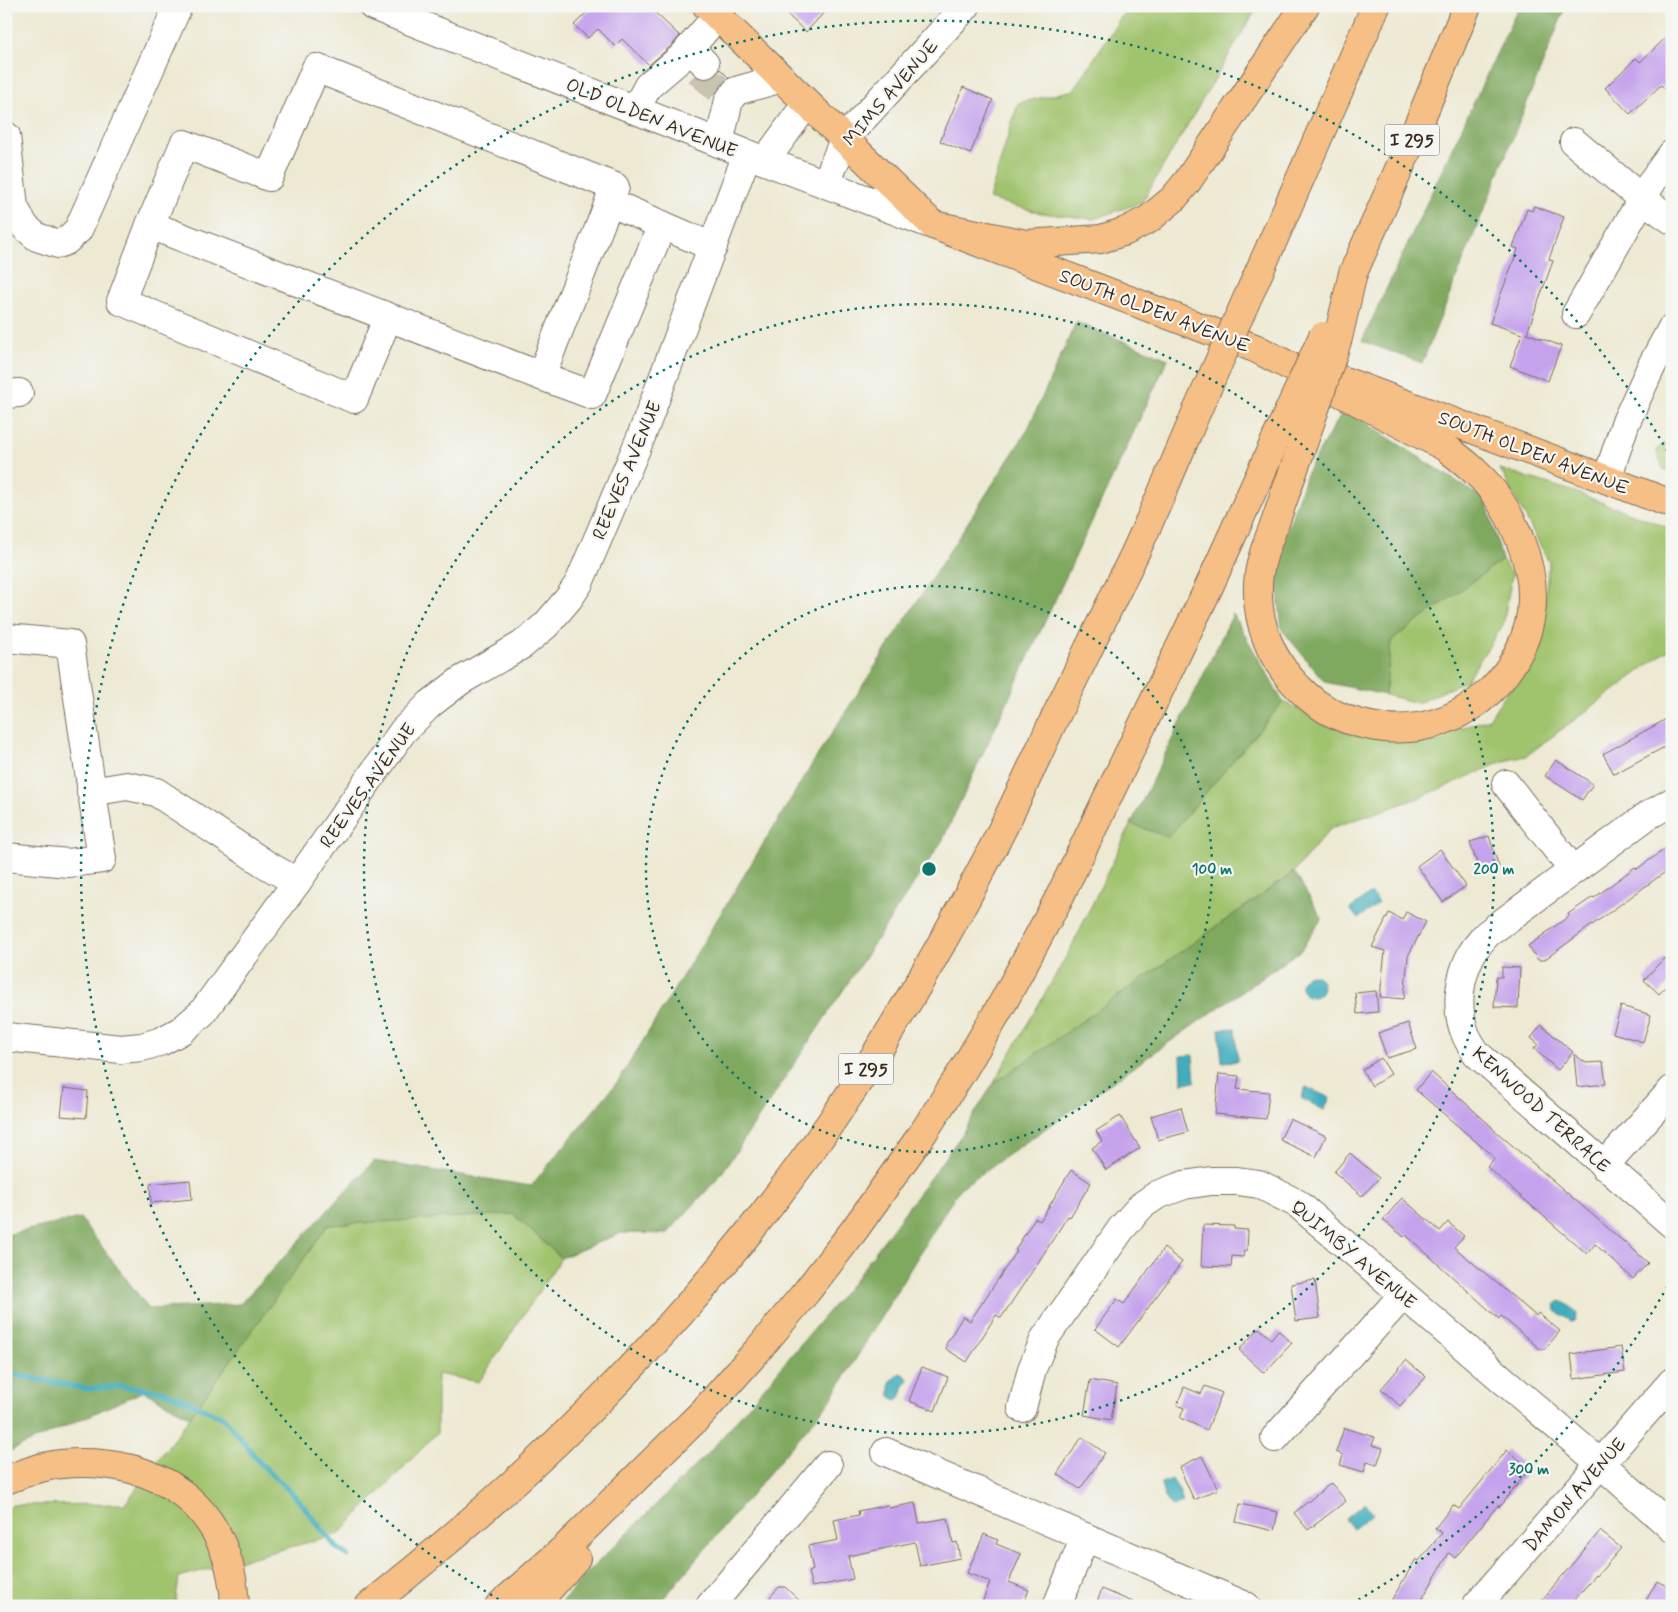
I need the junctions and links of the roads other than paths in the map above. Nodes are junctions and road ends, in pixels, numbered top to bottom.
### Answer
1 (178, 6) edge
2 (373, 6) edge
3 (966, 6) edge
4 (1305, 6) edge
5 (1376, 6) edge
6 (1467, 6) edge
7 (712, 11) edge
8 (782, 78) junction
9 (807, 103) junction
10 (635, 110) junction
11 (6, 136) edge
12 (844, 140) junction
13 (1574, 142) dead end
14 (719, 143) junction
15 (1672, 154) edge
16 (756, 157) junction
17 (826, 184) junction
18 (1642, 199) junction
19 (609, 202) junction
20 (1672, 220) edge
21 (150, 225) junction
22 (662, 225) junction
23 (933, 225) junction
24 (713, 246) junction
25 (1353, 273) junction
26 (1576, 314) dead end
27 (388, 317) junction
28 (1672, 328) edge
29 (1255, 348) junction
30 (541, 376) junction
31 (1606, 479) junction
32 (1672, 504) edge
33 (6, 638) edge
34 (1506, 784) dead end
35 (92, 792) junction
36 (1672, 802) edge
37 (6, 857) edge
38 (1573, 870) junction
39 (298, 882) junction
40 (6, 1037) edge
41 (1672, 1090) edge
42 (1604, 1166) junction
43 (1672, 1224) edge
44 (1403, 1295) junction
45 (1672, 1382) edge
46 (1022, 1408) dead end
47 (703, 1412) junction
48 (1275, 1438) dead end
49 (886, 1452) dead end
50 (1600, 1463) junction
51 (828, 1465) dead end
52 (6, 1480) edge
53 (1672, 1528) edge
54 (1085, 1537) junction
55 (235, 1606) edge
56 (369, 1606) edge
57 (499, 1606) edge
58 (534, 1606) edge
59 (710, 1606) edge
60 (1057, 1606) edge
61 (1246, 1606) edge
62 (1476, 1606) edge

1 - 11 street
2 - 10 street, OLD OLDEN AVENUE
3 - 12 street, MIMS AVENUE
4 - 23 main road
5 - 56 main road, I 295, bridge
6 - 25 main road, I 295
7 - 8 main road, SOUTH OLDEN AVENUE
7 - 10 street
8 - 9 main road, SOUTH OLDEN AVENUE
8 - 14 street
9 - 12 main road, SOUTH OLDEN AVENUE
9 - 16 street, REEVES AVENUE
10 - 14 street, OLD OLDEN AVENUE
12 - 17 street, MIMS AVENUE
12 - 23 main road, SOUTH OLDEN AVENUE
13 - 18 street
14 - 16 street, OLD OLDEN AVENUE
15 - 18 street
16 - 17 street, OLD OLDEN AVENUE
16 - 24 street, REEVES AVENUE
17 - 23 street, OLD OLDEN AVENUE
18 - 20 street
18 - 26 street
19 - 21 street
19 - 22 street
19 - 30 street
21 - 27 street
21 - 27 street
22 - 24 street
22 - 30 street
23 - 29 main road, SOUTH OLDEN AVENUE
24 - 39 street, REEVES AVENUE
25 - 29 main road, bridge
25 - 47 main road, I 295, bridge
27 - 30 street
28 - 31 street
29 - 31 main road, SOUTH OLDEN AVENUE
31 - 32 main road, SOUTH OLDEN AVENUE
33 - 35 street
34 - 38 street
35 - 37 street
35 - 39 street
36 - 38 street, KENWOOD TERRACE
38 - 42 street, KENWOOD TERRACE
39 - 40 street, REEVES AVENUE
41 - 42 street
42 - 43 street, KENWOOD TERRACE
44 - 46 street, QUIMBY AVENUE
44 - 48 street
44 - 50 street, QUIMBY AVENUE
45 - 50 street, DAMON AVENUE
47 - 57 main road, I 295
47 - 58 main road
49 - 54 street
50 - 53 street, QUIMBY AVENUE
50 - 62 street, DAMON AVENUE
51 - 59 street
52 - 55 main road
54 - 60 street
54 - 61 street

